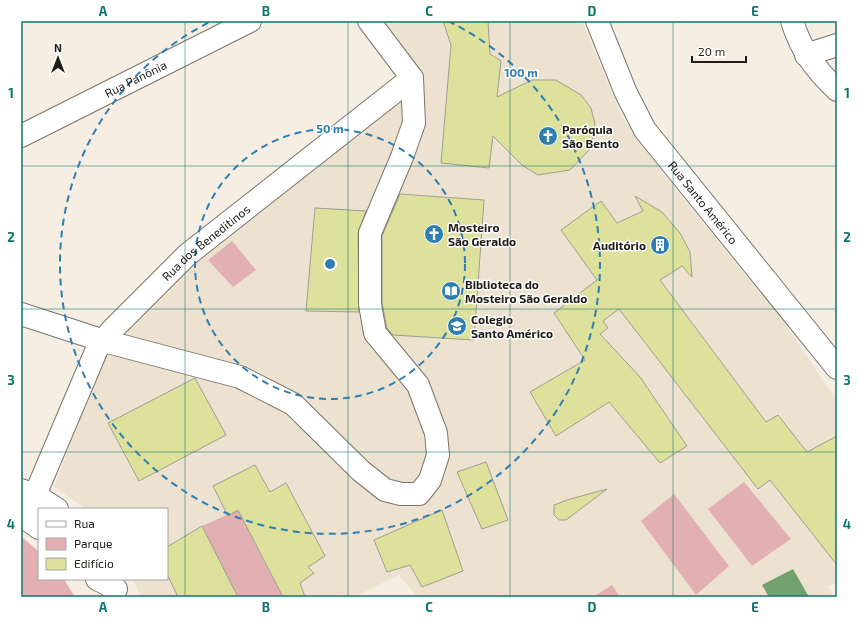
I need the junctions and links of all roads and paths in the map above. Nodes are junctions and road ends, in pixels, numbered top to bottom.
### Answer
1 (250, 21) edge
2 (369, 21) edge
3 (597, 21) edge
4 (792, 21) edge
5 (837, 45) edge
6 (806, 55) junction
7 (412, 78) junction
8 (837, 90) edge
9 (21, 136) edge
10 (21, 314) edge
11 (104, 341) junction
12 (837, 368) edge
13 (28, 493) edge
14 (55, 508) edge
15 (28, 520) edge
16 (99, 580) edge
17 (117, 588) edge

1 - 9 street, Rua Panônia
2 - 7 street
3 - 12 street, Rua Santo Américo
4 - 6 street
5 - 6 street
6 - 8 street
7 - 11 street, Rua dos Beneditinos
7 - 11 street
10 - 11 street
11 - 13 street, Rua dos Beneditinos
13 - 14 street
13 - 15 street, Rua dos Beneditinos
16 - 17 street

